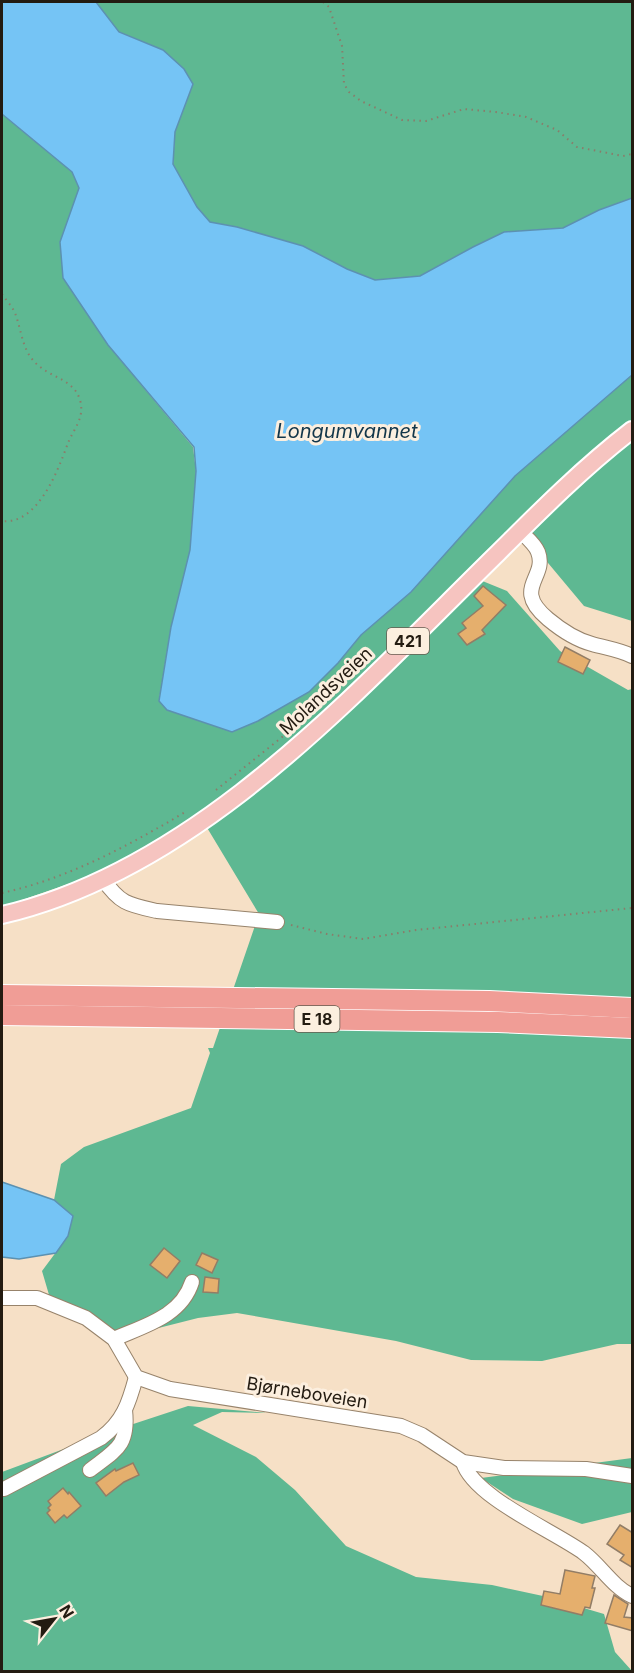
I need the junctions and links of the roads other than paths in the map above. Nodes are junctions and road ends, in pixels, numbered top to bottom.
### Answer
1 (633, 430) edge
2 (520, 531) junction
3 (633, 656) edge
4 (103, 879) junction
5 (2, 915) edge
6 (277, 922) road end
7 (2, 995) edge
8 (633, 1008) edge
9 (2, 1015) edge
10 (633, 1028) edge
11 (192, 1282) dead end
12 (2, 1298) edge
13 (114, 1339) junction
14 (136, 1377) junction
15 (125, 1410) junction
16 (463, 1462) junction
17 (90, 1470) dead end
18 (633, 1476) edge
19 (4, 1489) dead end
20 (633, 1596) edge

1 - 2 main road, Molandsveien / 421
2 - 3 street
2 - 4 main road, Molandsveien / 421
4 - 5 main road, Molandsveien / 421
4 - 6 street
7 - 8 highway, E 18
9 - 10 highway, E 18
11 - 13 street
12 - 13 street
13 - 14 street
14 - 15 street
14 - 16 street, Bjørneboveien
15 - 17 street
15 - 19 street
16 - 18 street, Bjørneboveien
16 - 20 street

